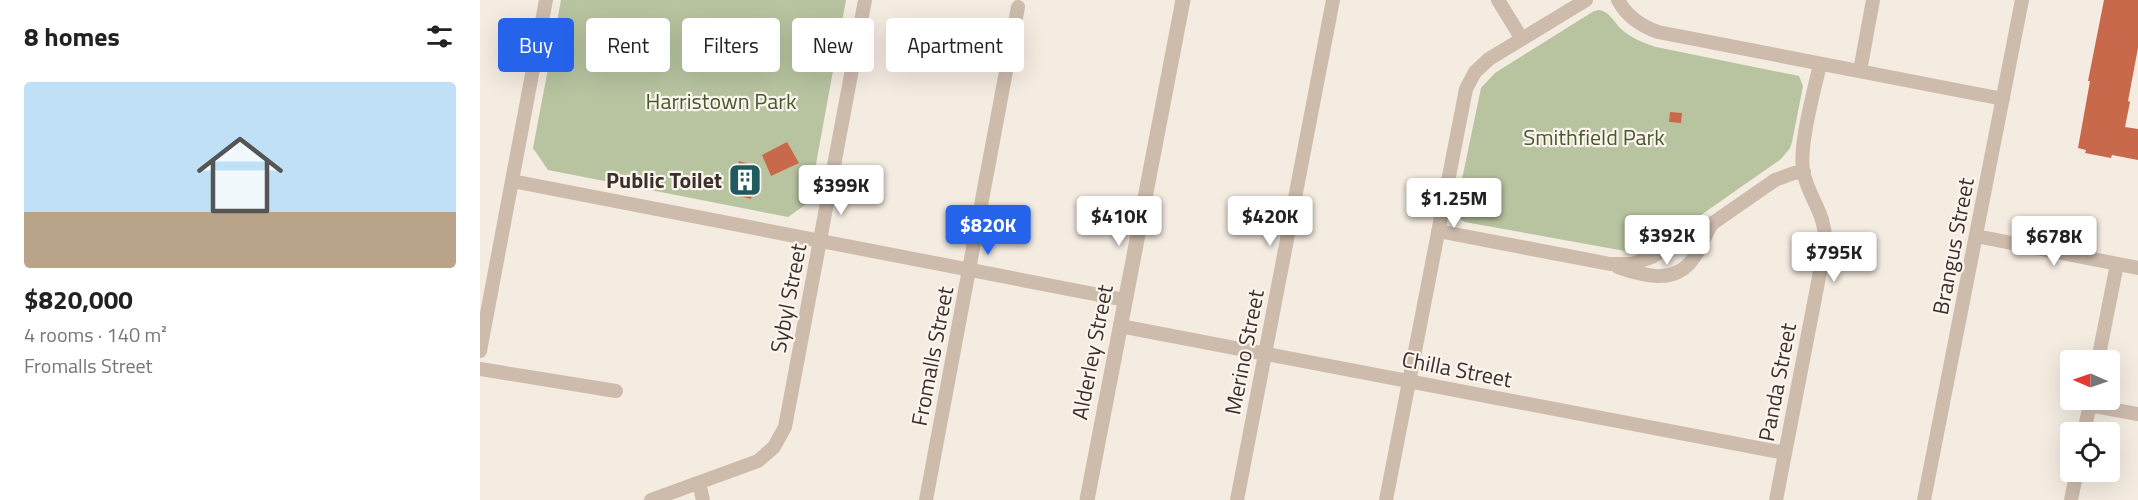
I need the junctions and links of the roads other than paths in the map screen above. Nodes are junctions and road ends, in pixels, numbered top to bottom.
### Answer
1 (546, 0) edge
2 (865, 0) edge
3 (1183, 0) edge
4 (1333, 0) edge
5 (1498, 0) edge
6 (1586, 0) edge
7 (1618, 0) edge
8 (1873, 0) edge
9 (2022, 0) edge
10 (1018, 7) dead end
11 (1522, 39) junction
12 (1820, 63) junction
13 (1860, 71) junction
14 (2003, 99) junction
15 (1804, 172) junction
16 (512, 181) junction
17 (1713, 223) junction
18 (1438, 231) junction
19 (1976, 236) junction
20 (820, 241) junction
21 (1610, 264) junction
22 (2117, 264) junction
23 (2138, 268) edge
24 (969, 270) junction
25 (1125, 300) junction
26 (1120, 326) junction
27 (2100, 350) edge
28 (480, 351) edge
29 (1265, 353) junction
30 (480, 369) edge
31 (1409, 381) junction
32 (616, 391) dead end
33 (2120, 410) edge
34 (2138, 414) edge
35 (1785, 453) junction
36 (2074, 482) edge
37 (699, 483) junction
38 (651, 500) edge
39 (703, 500) edge
40 (926, 500) edge
41 (1087, 500) edge
42 (1237, 500) edge
43 (1386, 500) edge
44 (1776, 500) edge
45 (1924, 500) edge
46 (2071, 500) edge

1 - 16 street
2 - 20 street, Sybyl Street
3 - 25 street, Alderley Street
4 - 29 street, Merino Street
5 - 11 street
6 - 11 street
7 - 12 street
8 - 13 street
9 - 14 street, Brangus Street
10 - 24 street, Fromalls Street
11 - 18 street
12 - 13 street
12 - 15 street, Panda Street
13 - 14 street
14 - 19 street, Brangus Street
15 - 17 street
15 - 35 street, Panda Street
16 - 20 street
16 - 28 street
17 - 21 street
17 - 21 street
18 - 21 street
18 - 31 street
19 - 22 street
19 - 45 street, Brangus Street
20 - 24 street
20 - 37 street, Sybyl Street
22 - 23 street
22 - 27 street
24 - 25 street
24 - 40 street, Fromalls Street
25 - 26 street, Alderley Street
26 - 29 street, Chilla Street
26 - 41 street, Alderley Street
29 - 31 street, Chilla Street
29 - 42 street, Merino Street
30 - 32 street
31 - 35 street, Chilla Street
31 - 43 street
33 - 34 street
35 - 44 street, Panda Street
36 - 46 street
37 - 38 street
37 - 39 street

